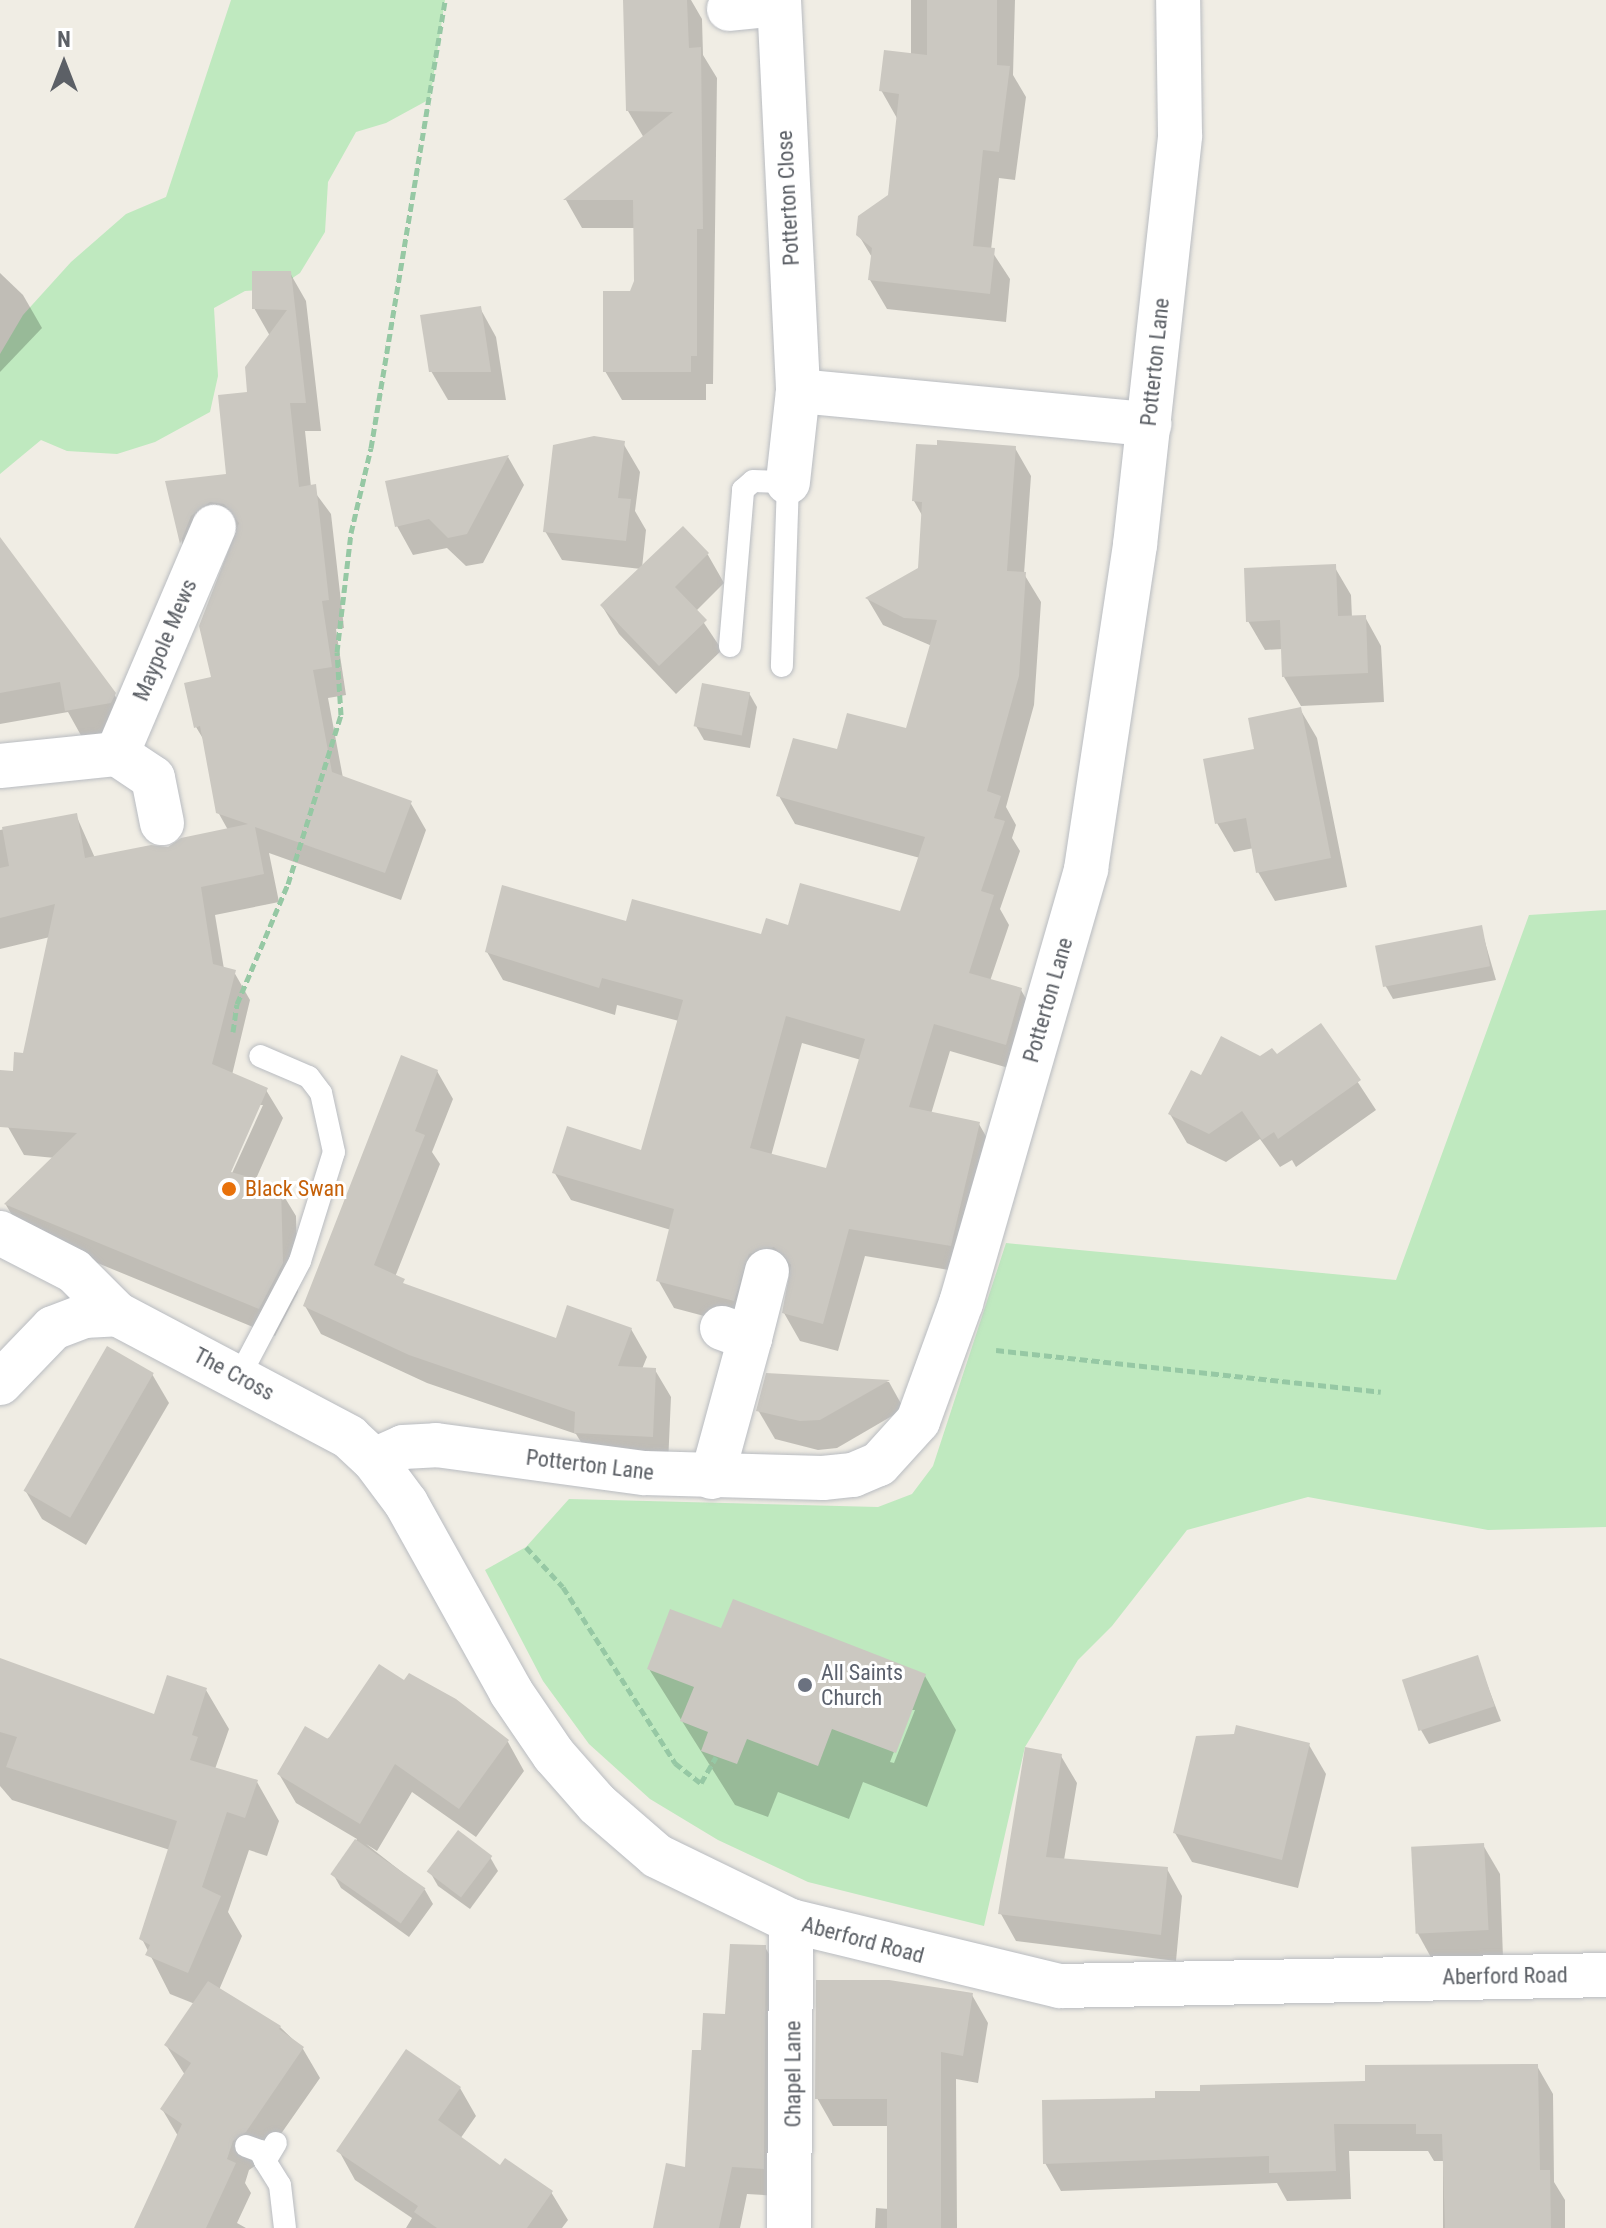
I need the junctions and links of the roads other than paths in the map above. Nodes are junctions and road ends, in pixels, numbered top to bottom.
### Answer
1 (1178, 0) edge
2 (778, 2) edge
3 (729, 9) dead end
4 (798, 391) junction
5 (1149, 424) junction
6 (788, 482) junction
7 (214, 527) dead end
8 (730, 646) dead end
9 (782, 666) dead end
10 (117, 754) junction
11 (0, 766) edge
12 (162, 823) dead end
13 (260, 1056) road end
14 (0, 1233) edge
15 (767, 1271) dead end
16 (117, 1314) junction
17 (240, 1375) junction
18 (1, 1379) edge
19 (362, 1448) junction
20 (712, 1477) junction
21 (791, 1921) junction
22 (1606, 1975) edge
23 (246, 2146) dead end
24 (285, 2228) edge
25 (789, 2228) edge

1 - 5 street, Potterton Lane
2 - 3 street, Potterton Close
2 - 4 street, Potterton Close
4 - 5 street
4 - 6 street, Potterton Close
5 - 20 street, Potterton Lane
6 - 8 lane
6 - 9 lane
7 - 10 street, Maypole Mews
10 - 11 street
10 - 12 street
13 - 17 lane
14 - 16 street, The Cross
15 - 20 street
16 - 17 street, The Cross
16 - 18 street
17 - 19 street, The Cross
19 - 20 street, Potterton Lane
19 - 21 street, Aberford Road
21 - 22 street, Aberford Road
21 - 25 street, Chapel Lane
23 - 24 lane

